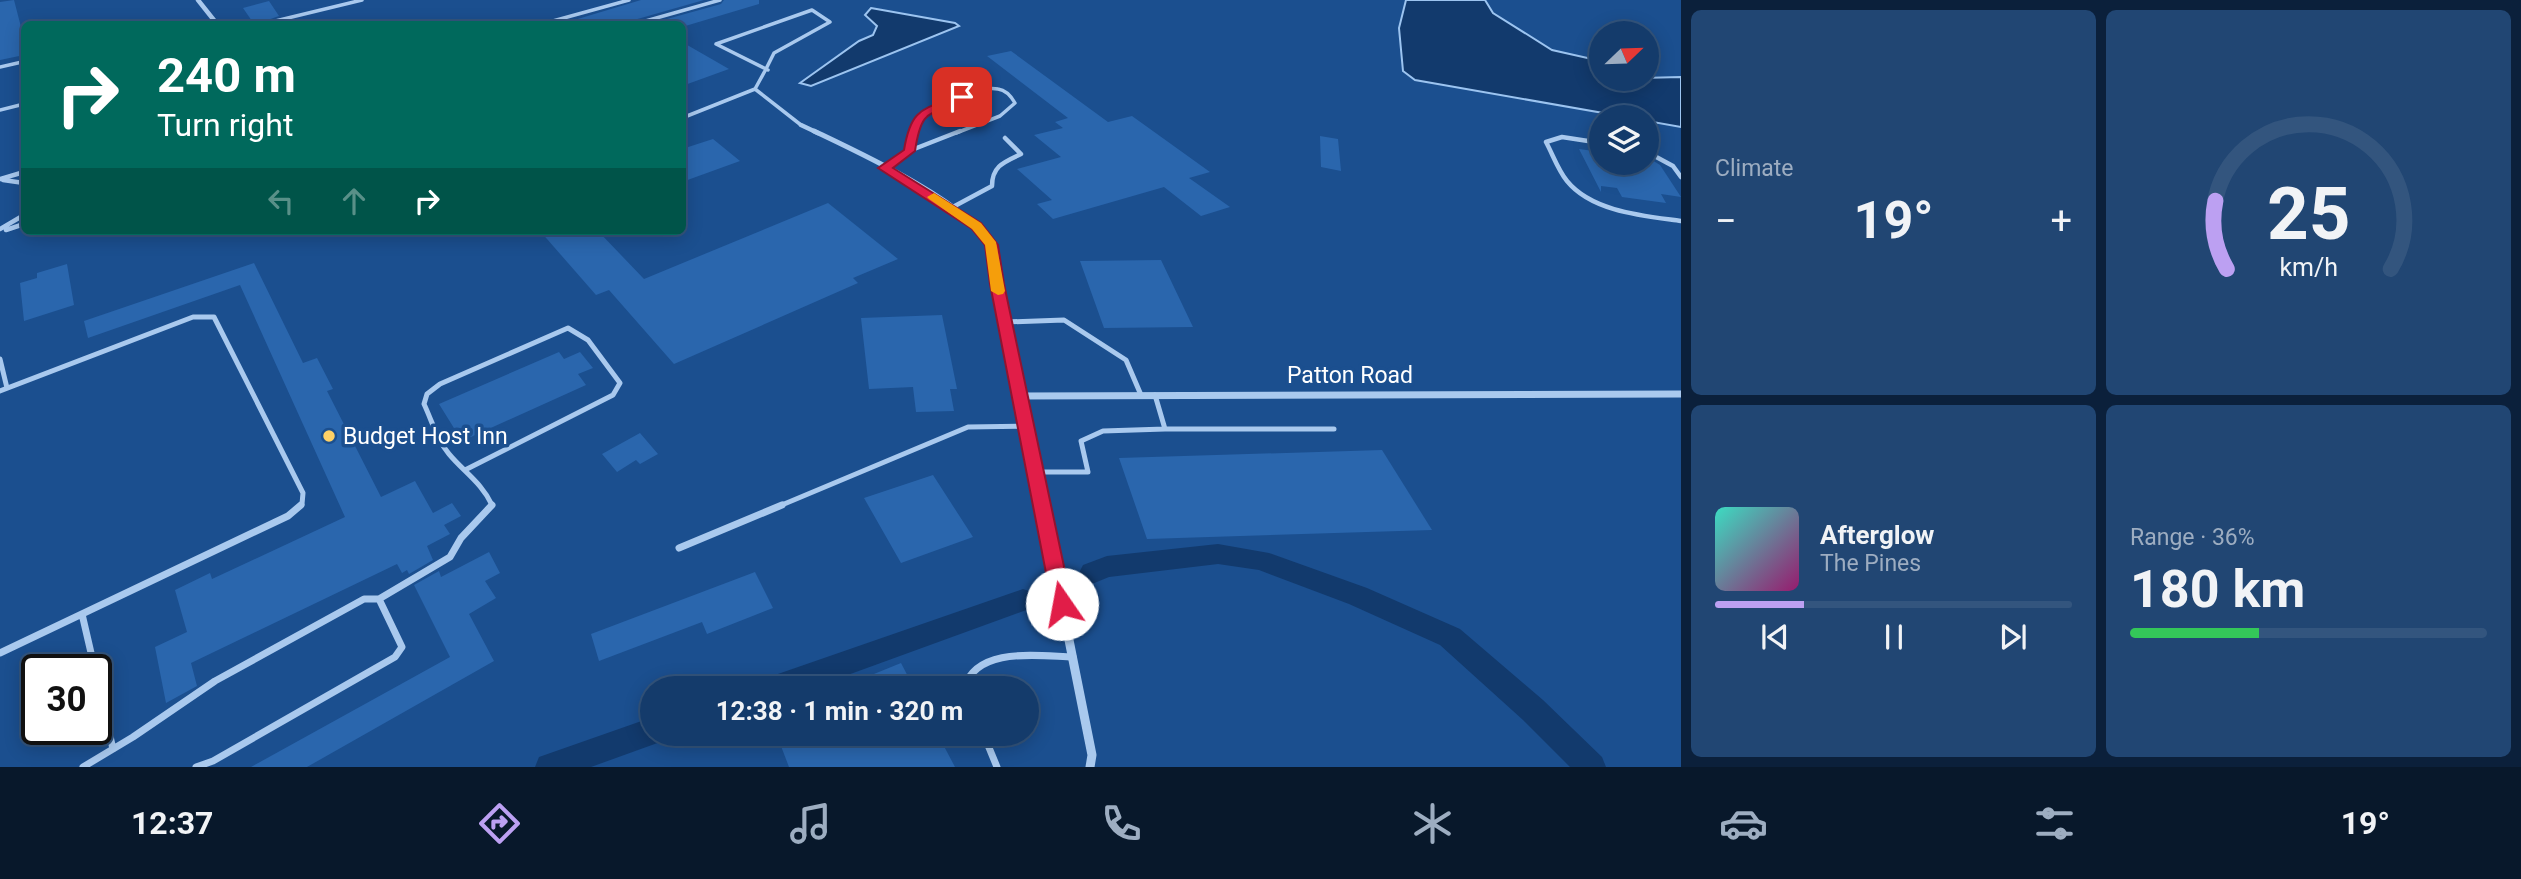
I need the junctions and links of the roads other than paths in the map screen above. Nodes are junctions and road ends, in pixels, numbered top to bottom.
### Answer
1 (198, 0) edge
2 (362, 0) edge
3 (629, 0) edge
4 (720, 0) edge
5 (215, 21) edge
6 (275, 21) edge
7 (553, 21) edge
8 (646, 21) edge
9 (21, 62) edge
10 (0, 67) edge
11 (768, 70) junction
12 (755, 89) junction
13 (21, 105) edge
14 (0, 110) edge
15 (686, 116) edge
16 (802, 125) joint
17 (1005, 138) dead end
18 (1589, 141) edge
19 (909, 151) junction
20 (1659, 158) edge
21 (884, 168) junction
22 (21, 173) edge
23 (1681, 177) edge
24 (0, 179) edge
25 (21, 182) edge
26 (951, 208) junction
27 (21, 217) edge
28 (1681, 221) edge
29 (21, 225) edge
30 (0, 230) edge
31 (1005, 322) junction
32 (0, 359) edge
33 (4, 389) edge
34 (1681, 394) edge
35 (1141, 395) junction
36 (1155, 395) junction
37 (1019, 396) junction
38 (1026, 426) junction
39 (1165, 429) junction
40 (1334, 429) dead end
41 (465, 470) junction
42 (1035, 472) junction
43 (679, 548) dead end
44 (379, 599) junction
45 (82, 614) junction
46 (0, 653) edge
47 (91, 654) edge
48 (1073, 657) junction
49 (968, 676) edge
50 (112, 745) edge
51 (988, 746) edge
52 (113, 749) junction
53 (83, 767) edge
54 (196, 767) edge
55 (997, 767) edge
56 (1090, 767) edge

1 - 5 street
2 - 6 lane
3 - 7 lane
4 - 8 lane
9 - 10 lane
11 - 11 lane
11 - 12 lane
12 - 15 lane
12 - 16 lane
13 - 14 lane
16 - 21 street
17 - 26 lane
18 - 28 lane
19 - 19 lane
19 - 21 lane
20 - 23 lane
21 - 26 street
22 - 24 lane
24 - 25 lane
26 - 31 street
27 - 30 lane
29 - 30 lane
31 - 35 lane
31 - 37 street
32 - 33 lane
33 - 45 lane
34 - 36 street, Patton Road
35 - 36 street, Patton Road
35 - 37 street, Patton Road
36 - 39 lane
37 - 38 street
38 - 42 street
38 - 43 lane
39 - 40 lane
39 - 42 lane
41 - 41 lane
41 - 44 lane
42 - 48 street
44 - 52 lane
44 - 54 lane
45 - 46 lane
45 - 47 lane
48 - 49 lane
48 - 56 street
50 - 52 lane
51 - 55 lane
52 - 53 lane

